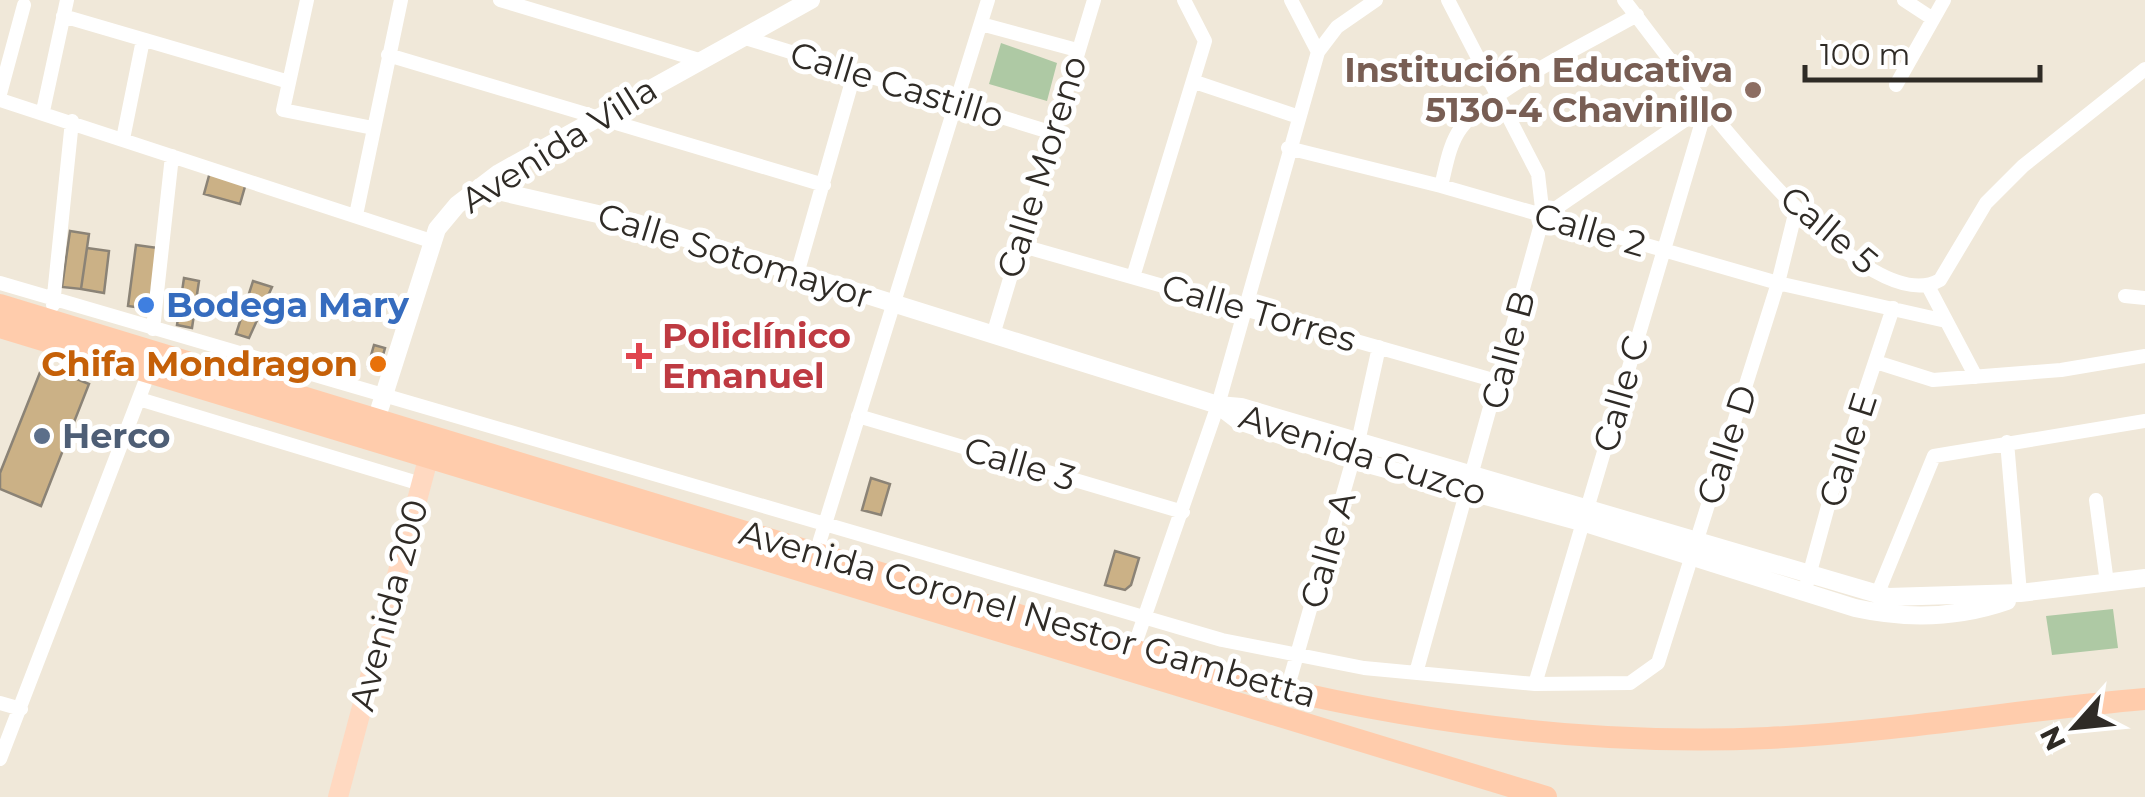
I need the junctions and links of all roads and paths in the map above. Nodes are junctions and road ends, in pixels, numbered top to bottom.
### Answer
1 (66, 0) edge
2 (308, 0) edge
3 (401, 0) edge
4 (500, 0) edge
5 (810, 0) edge
6 (988, 0) edge
7 (1094, 0) edge
8 (1184, 0) edge
9 (1291, 0) edge
10 (1376, 0) edge
11 (1448, 0) edge
12 (1624, 0) edge
13 (1904, 0) edge
14 (1944, 0) edge
15 (24, 5) dead end
16 (1636, 15) junction
17 (64, 16) junction
18 (1933, 18) junction
19 (981, 24) junction
20 (742, 36) junction
21 (143, 40) junction
22 (1077, 50) junction
23 (1318, 52) junction
24 (388, 56) junction
25 (699, 60) junction
26 (2145, 70) edge
27 (855, 72) junction
28 (289, 82) junction
29 (1194, 82) junction
30 (1896, 84) dead end
31 (1499, 96) junction
32 (0, 97) edge
33 (957, 103) junction
34 (1708, 105) junction
35 (43, 111) junction
36 (1299, 116) junction
37 (594, 118) junction
38 (72, 121) junction
39 (374, 128) junction
40 (1052, 133) junction
41 (122, 139) junction
42 (1288, 148) junction
43 (172, 156) junction
44 (824, 185) junction
45 (1440, 186) junction
46 (480, 187) junction
47 (1796, 210) junction
48 (356, 215) junction
49 (1543, 217) junction
50 (431, 241) junction
51 (1019, 245) junction
52 (1662, 249) junction
53 (797, 274) junction
54 (1133, 277) junction
55 (0, 283) edge
56 (1778, 283) junction
57 (1928, 286) junction
58 (2125, 296) dead end
59 (2145, 298) edge
60 (894, 303) junction
61 (0, 305) edge
62 (1893, 308) junction
63 (53, 310) junction
64 (1245, 310) junction
65 (1946, 320) junction
66 (0, 327) edge
67 (152, 329) junction
68 (993, 335) junction
69 (1378, 347) junction
70 (2145, 356) edge
71 (1876, 362) junction
72 (149, 372) junction
73 (1976, 377) junction
74 (1500, 382) junction
75 (384, 396) junction
76 (139, 400) junction
77 (1218, 405) junction
78 (440, 414) junction
79 (858, 416) junction
80 (376, 420) junction
81 (2145, 421) edge
82 (2007, 442) junction
83 (432, 448) junction
84 (1356, 451) junction
85 (1470, 483) junction
86 (422, 484) junction
87 (2096, 500) dead end
88 (1183, 512) junction
89 (1587, 515) junction
90 (824, 523) junction
91 (1694, 550) junction
92 (816, 553) junction
93 (2145, 578) edge
94 (2106, 583) junction
95 (1807, 585) junction
96 (2020, 592) junction
97 (1877, 595) junction
98 (1145, 618) junction
99 (1133, 650) junction
100 (1298, 657) junction
101 (1416, 673) junction
102 (1536, 684) junction
103 (1286, 692) junction
104 (2145, 699) edge
105 (0, 702) edge
106 (21, 709) junction
107 (0, 759) edge
108 (338, 797) edge
109 (1546, 797) edge

1 - 17 street
2 - 28 street
3 - 24 street
4 - 25 street
5 - 20 street, Avenida Villa
6 - 19 street
7 - 22 street, Calle Moreno
8 - 29 street
9 - 23 street
10 - 23 street
11 - 31 street
12 - 16 street, Calle 5
13 - 18 street
14 - 18 street
15 - 32 street
16 - 31 street
16 - 34 street, Calle 5
17 - 21 street
17 - 35 street
18 - 30 street
19 - 22 street
19 - 33 street
20 - 25 street, Avenida Villa
20 - 27 street, Calle Castillo
21 - 28 street
21 - 41 street
22 - 40 street, Calle Moreno
23 - 36 street
24 - 37 street
24 - 39 street
25 - 37 street, Avenida Villa
26 - 57 street
27 - 33 street, Calle Castillo
27 - 44 street
28 - 39 street
29 - 36 street
29 - 54 street
31 - 45 street
31 - 49 street
32 - 35 street
33 - 40 street, Calle Castillo
33 - 60 street
34 - 47 street, Calle 5
34 - 49 street
34 - 52 street, Calle C
35 - 38 street
36 - 42 street
37 - 44 street
37 - 46 street, Avenida Villa
38 - 41 street
38 - 63 street
39 - 48 street
40 - 51 street, Calle Moreno
41 - 43 street
42 - 45 street, Calle 2
42 - 64 street
43 - 48 street
43 - 67 street
44 - 53 street
45 - 49 street, Calle 2
46 - 50 street, Avenida Villa
46 - 53 street, Calle Sotomayor
47 - 56 street, Calle D
47 - 57 street, Calle 5
48 - 50 street
49 - 52 street, Calle 2
49 - 74 street, Calle B
50 - 75 street, Avenida Villa
51 - 54 street, Calle Torres
51 - 68 street, Calle Moreno
52 - 56 street, Calle 2
52 - 89 street, Calle C
53 - 60 street, Calle Sotomayor
54 - 64 street, Calle Torres
55 - 63 street
56 - 62 street, Calle 2
56 - 91 street, Calle D
57 - 65 street
58 - 59 street
60 - 68 street, Calle Sotomayor
60 - 79 street
61 - 63 highway, Avenida Coronel Nestor Gambetta
62 - 65 street, Calle 2
62 - 71 street, Calle E
63 - 67 street
63 - 80 highway, Avenida Coronel Nestor Gambetta
64 - 69 street, Calle Torres
64 - 77 street
65 - 73 street
66 - 72 highway, Avenida Coronel Nestor Gambetta
67 - 75 street
68 - 77 street, Calle Sotomayor
69 - 74 street, Calle Torres
69 - 84 street, Calle A
70 - 73 street
71 - 73 street
71 - 95 street, Calle E
72 - 76 street
72 - 83 highway, Avenida Coronel Nestor Gambetta
74 - 85 street, Calle B
75 - 78 street
75 - 80 street, Avenida Villa
76 - 86 street
76 - 106 street
77 - 84 street, Avenida Cuzco
77 - 88 street
78 - 83 street, Avenida 200
78 - 90 street
79 - 88 street, Calle 3
79 - 90 street
80 - 83 highway, Avenida Coronel Nestor Gambetta
81 - 82 street
82 - 96 street
82 - 97 street
83 - 86 main road, Avenida 200
83 - 92 highway, Avenida Coronel Nestor Gambetta
83 - 109 highway, Avenida Coronel Nestor Gambetta
84 - 85 street, Avenida Cuzco
84 - 100 street, Calle A
85 - 89 street, Avenida Cuzco
85 - 101 street, Calle B
86 - 108 main road, Avenida 200
87 - 94 street
88 - 98 street
89 - 91 street, Avenida Cuzco
89 - 102 street, Calle C
90 - 92 street
90 - 98 street
91 - 95 street, Avenida Cuzco
91 - 102 street, Calle D
92 - 99 highway, Avenida Coronel Nestor Gambetta
93 - 94 street, Avenida Cuzco
94 - 96 street, Avenida Cuzco
95 - 96 street, Avenida Cuzco
95 - 97 street, Avenida Cuzco
96 - 97 street, Avenida Cuzco
98 - 99 street
98 - 100 street
99 - 103 highway, Avenida Coronel Nestor Gambetta
100 - 101 street
100 - 103 street, Calle A
101 - 102 street
103 - 104 highway, Avenida Coronel Nestor Gambetta
105 - 106 street
106 - 107 street

